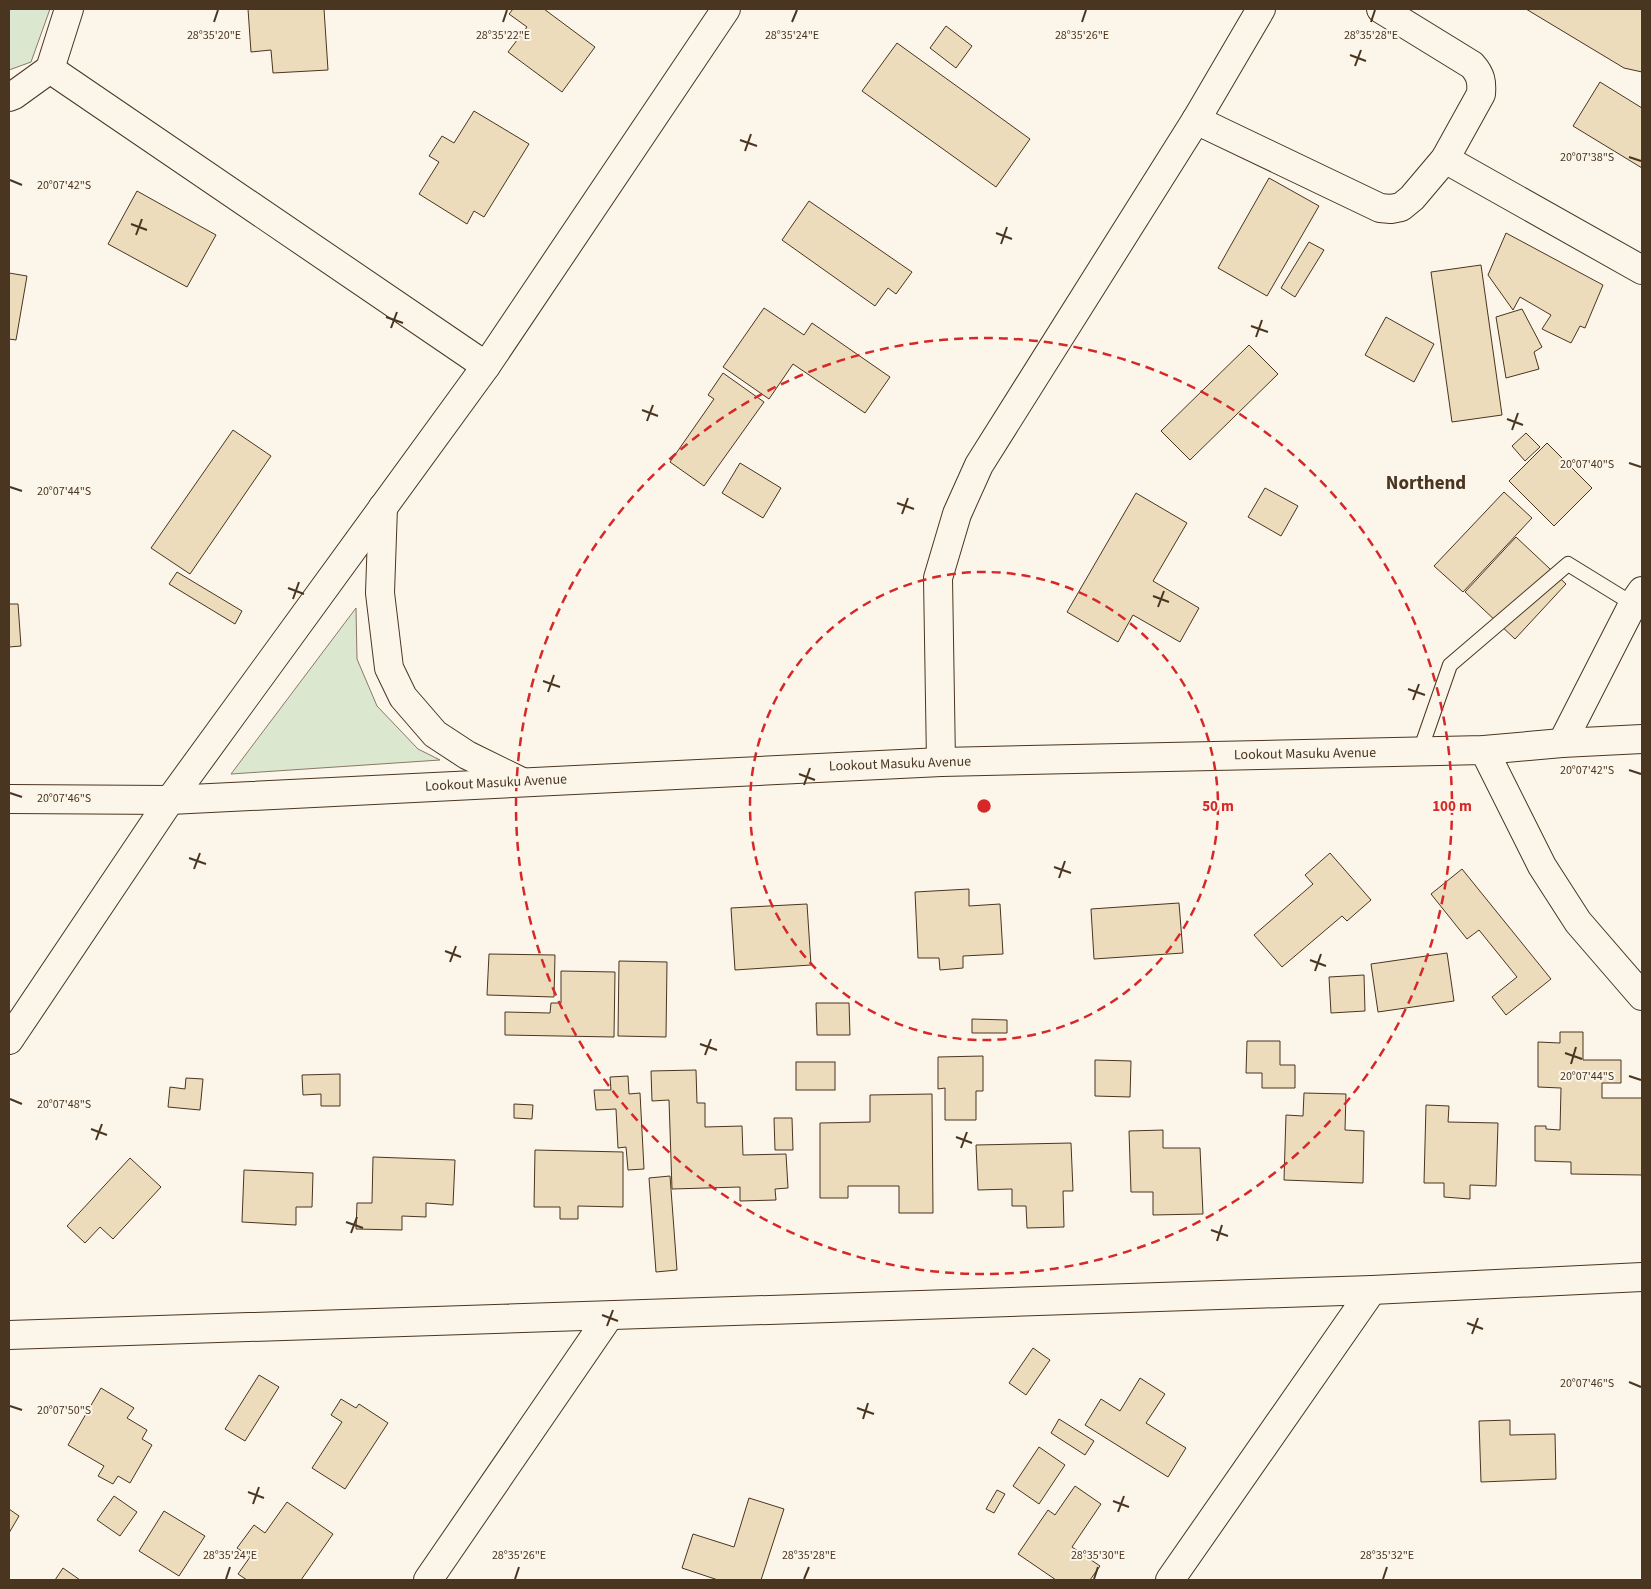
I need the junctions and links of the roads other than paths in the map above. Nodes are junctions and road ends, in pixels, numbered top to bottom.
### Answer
1 (69, 9) edge
2 (726, 9) edge
3 (1261, 9) edge
4 (1381, 9) edge
5 (50, 69) junction
6 (9, 97) edge
7 (1196, 120) junction
8 (1445, 159) junction
9 (1642, 270) edge
10 (486, 366) junction
11 (384, 507) junction
12 (1638, 598) edge
13 (1642, 739) edge
14 (1562, 743) junction
15 (1484, 750) junction
16 (1420, 751) junction
17 (941, 762) junction
18 (522, 782) junction
19 (9, 799) edge
20 (170, 800) junction
21 (1642, 996) edge
22 (9, 1040) edge
23 (1642, 1277) edge
24 (1372, 1290) junction
25 (609, 1316) junction
26 (9, 1335) edge
27 (428, 1580) edge
28 (1170, 1580) edge

1 - 5 street
2 - 10 street
3 - 7 street
4 - 8 street
5 - 6 street
5 - 10 street
7 - 8 street
7 - 17 street
8 - 9 street
10 - 11 street
11 - 18 street
11 - 20 street
12 - 14 street
12 - 16 lane
13 - 14 street, Lookout Masuku Avenue
14 - 15 street, Lookout Masuku Avenue
15 - 16 street, Lookout Masuku Avenue
15 - 21 street
16 - 17 street, Lookout Masuku Avenue
17 - 18 street, Lookout Masuku Avenue
18 - 20 street, Lookout Masuku Avenue
19 - 20 street, Lookout Masuku Avenue
20 - 22 street
23 - 24 street
24 - 25 street
24 - 28 street
25 - 26 street
25 - 27 street

